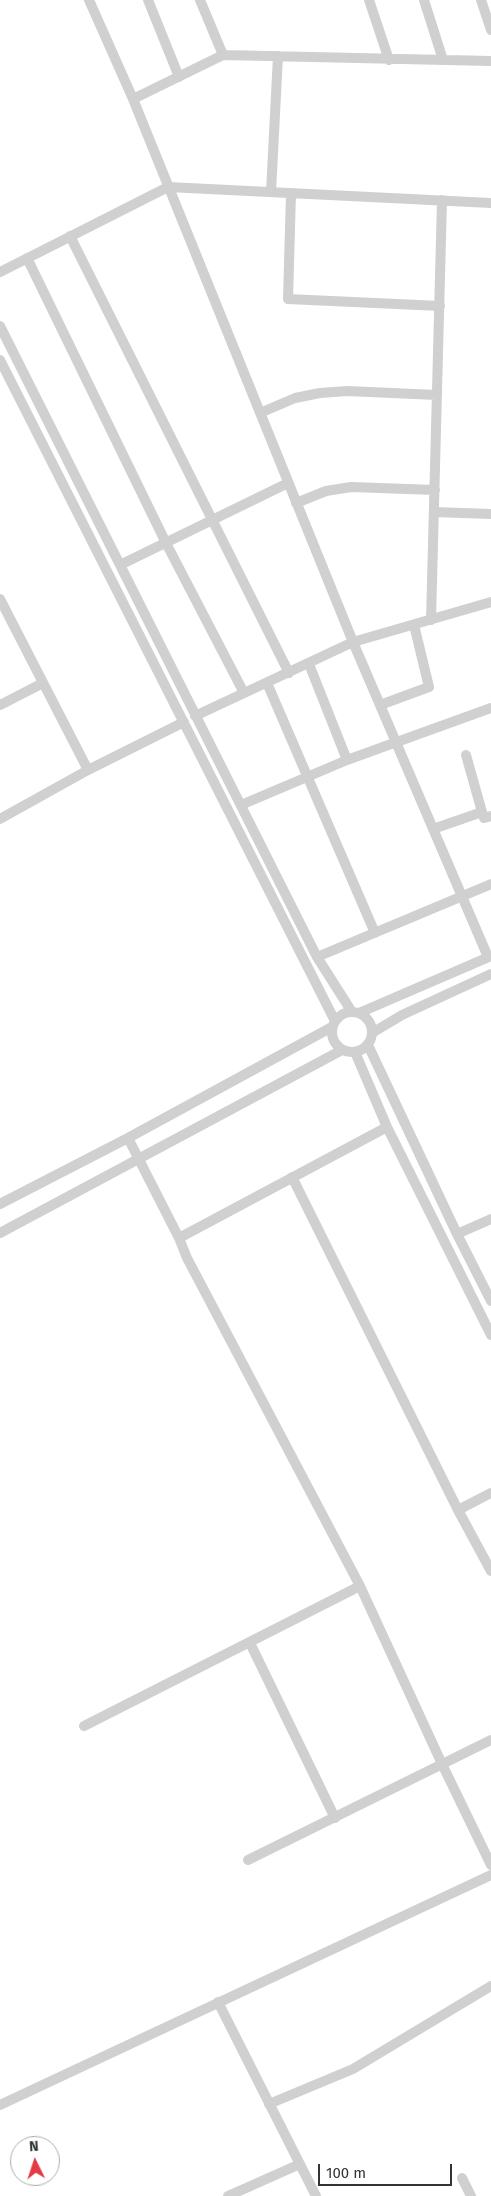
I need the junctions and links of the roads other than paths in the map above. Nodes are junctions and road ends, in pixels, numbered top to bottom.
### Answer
1 (89, 0) edge
2 (148, 0) edge
3 (200, 0) edge
4 (369, 0) edge
5 (424, 0) edge
6 (481, 0) edge
7 (491, 30) edge
8 (223, 55) junction
9 (278, 56) junction
10 (389, 60) junction
11 (443, 60) junction
12 (491, 60) edge
13 (178, 77) junction
14 (133, 99) junction
15 (168, 186) junction
16 (271, 192) junction
17 (291, 192) junction
18 (442, 200) junction
19 (491, 203) edge
20 (70, 236) junction
21 (27, 258) junction
22 (0, 272) edge
23 (440, 306) junction
24 (0, 326) edge
25 (0, 360) edge
26 (437, 395) junction
27 (260, 413) junction
28 (288, 483) junction
29 (435, 490) junction
30 (296, 503) junction
31 (434, 512) junction
32 (491, 514) edge
33 (211, 519) junction
34 (166, 543) junction
35 (120, 565) junction
36 (0, 599) edge
37 (491, 602) edge
38 (432, 620) junction
39 (414, 625) junction
40 (353, 642) junction
41 (309, 664) junction
42 (289, 673) junction
43 (43, 683) junction
44 (267, 683) junction
45 (244, 694) junction
46 (0, 705) edge
47 (380, 705) junction
48 (491, 708) edge
49 (195, 716) junction
50 (184, 722) junction
51 (396, 743) junction
52 (466, 755) dead end
53 (348, 760) junction
54 (88, 770) junction
55 (307, 777) junction
56 (241, 805) junction
57 (486, 814) edge
58 (0, 819) edge
59 (433, 830) junction
60 (491, 884) edge
61 (462, 896) junction
62 (375, 933) junction
63 (490, 956) edge
64 (317, 957) junction
65 (491, 974) edge
66 (356, 1013) junction
67 (334, 1024) junction
68 (372, 1033) junction
69 (368, 1044) junction
70 (342, 1050) junction
71 (355, 1052) junction
72 (387, 1127) junction
73 (128, 1138) junction
74 (138, 1158) junction
75 (292, 1177) junction
76 (0, 1204) edge
77 (491, 1219) edge
78 (0, 1233) edge
79 (457, 1234) junction
80 (179, 1238) junction
81 (491, 1300) edge
82 (491, 1336) edge
83 (491, 1493) edge
84 (458, 1510) junction
85 (491, 1571) edge
86 (360, 1586) junction
87 (250, 1643) junction
88 (84, 1726) dead end
89 (491, 1740) edge
90 (442, 1764) junction
91 (335, 1818) junction
92 (248, 1860) dead end
93 (491, 1865) edge
94 (491, 1875) edge
95 (491, 1986) edge
96 (218, 2002) junction
97 (269, 2104) junction
98 (0, 2105) edge
99 (300, 2164) junction
100 (462, 2178) dead end
101 (228, 2196) edge
102 (316, 2196) edge
103 (471, 2196) edge

1 - 14 street
2 - 13 street
3 - 8 street
4 - 10 street
5 - 11 street
6 - 7 street
8 - 9 street
8 - 13 street
9 - 10 street
9 - 16 street
10 - 11 street
11 - 12 street
13 - 14 street
14 - 15 street
15 - 16 street
15 - 20 street
15 - 27 street
16 - 17 street
17 - 18 street
17 - 23 street
18 - 19 street
18 - 23 street
20 - 21 street
20 - 33 street
21 - 22 street
21 - 34 street
23 - 26 street
24 - 35 street
25 - 50 street
26 - 27 street
26 - 29 street
27 - 28 street
28 - 30 street
28 - 33 street
29 - 30 street
29 - 31 street
30 - 40 street
31 - 32 street
31 - 38 street
33 - 34 street
33 - 42 street
34 - 35 street
34 - 45 street
35 - 49 street
36 - 43 street
37 - 38 street
38 - 39 street
39 - 40 street
39 - 47 street
40 - 41 street
40 - 47 street
41 - 42 street
41 - 53 street
42 - 44 street
43 - 46 street
43 - 54 street
44 - 45 street
44 - 55 street
45 - 49 street
47 - 51 street
48 - 51 street
49 - 56 street
50 - 54 street
50 - 67 street
51 - 53 street
51 - 59 street
52 - 57 street
53 - 55 street
54 - 58 street
55 - 56 street
55 - 62 street
56 - 64 street
57 - 59 street
59 - 61 street
60 - 61 street
61 - 62 street
61 - 63 street
62 - 64 street
63 - 66 street
64 - 66 street
65 - 68 street
66 - 67 street
66 - 68 street
67 - 70 street
67 - 73 street
68 - 69 street
69 - 71 street
69 - 79 street
70 - 71 street
70 - 74 street
71 - 72 street
72 - 75 street
72 - 82 street
73 - 74 street
73 - 76 street
74 - 78 street
74 - 80 street
75 - 80 street
75 - 84 street
77 - 79 street
79 - 81 street
80 - 86 street
83 - 84 street
84 - 85 street
86 - 87 street
86 - 90 street
87 - 88 street
87 - 91 street
89 - 90 street
90 - 91 street
90 - 93 street
91 - 92 street
94 - 96 street
95 - 97 street
96 - 97 street
96 - 98 street
97 - 99 street
99 - 101 street
99 - 102 street
100 - 103 street

